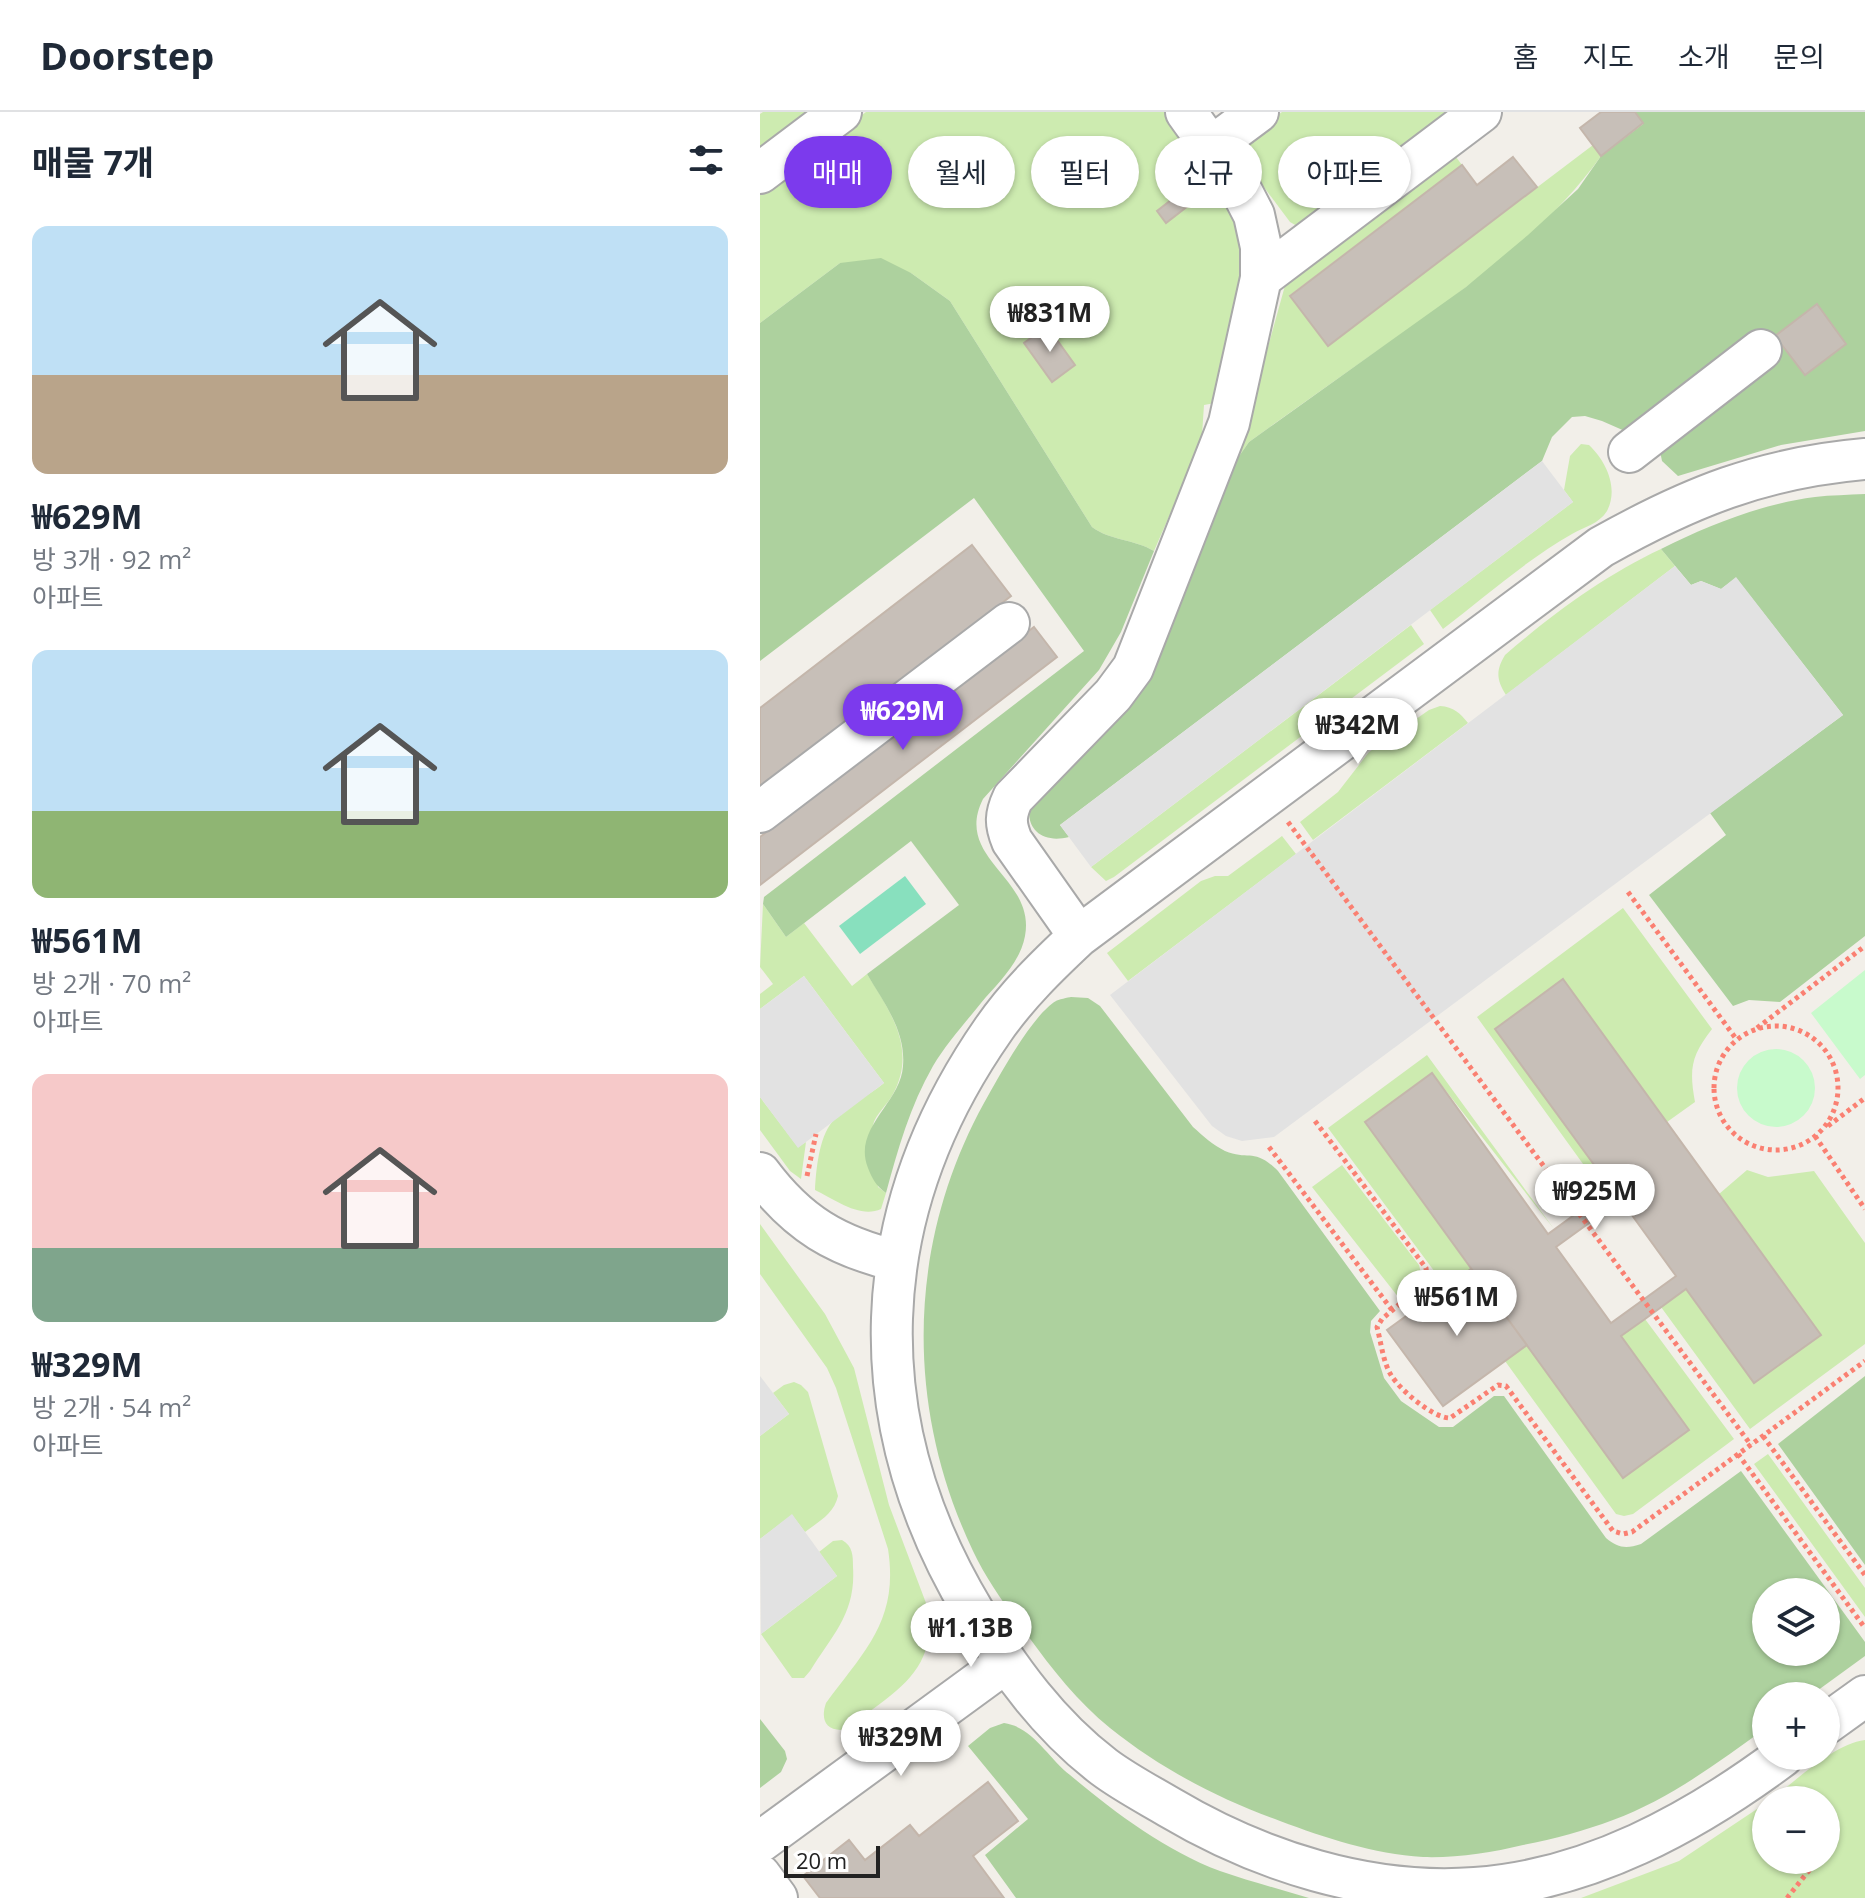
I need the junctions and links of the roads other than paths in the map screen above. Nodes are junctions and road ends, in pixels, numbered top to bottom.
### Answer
1 (841, 112) edge
2 (1186, 112) edge
3 (1258, 112) edge
4 (1481, 112) edge
5 (1203, 136) edge
6 (1226, 136) edge
7 (760, 173) edge
8 (1250, 208) edge
9 (1261, 278) junction
10 (1761, 350) dead end
11 (1629, 452) dead end
12 (1865, 459) edge
13 (1009, 623) dead end
14 (760, 812) edge
15 (1079, 936) junction
16 (760, 1173) edge
17 (897, 1261) junction
18 (1005, 1663) junction
19 (1865, 1696) edge
20 (1840, 1714) edge
21 (1763, 1770) edge
22 (760, 1842) edge
23 (760, 1875) edge
24 (777, 1898) edge

1 - 7 street
2 - 5 street
3 - 6 street
4 - 9 street
8 - 9 street
9 - 15 street
10 - 11 street
12 - 15 street
13 - 14 street
15 - 17 street
16 - 17 street
17 - 18 street
18 - 21 street
18 - 22 street
19 - 20 street
23 - 24 street

